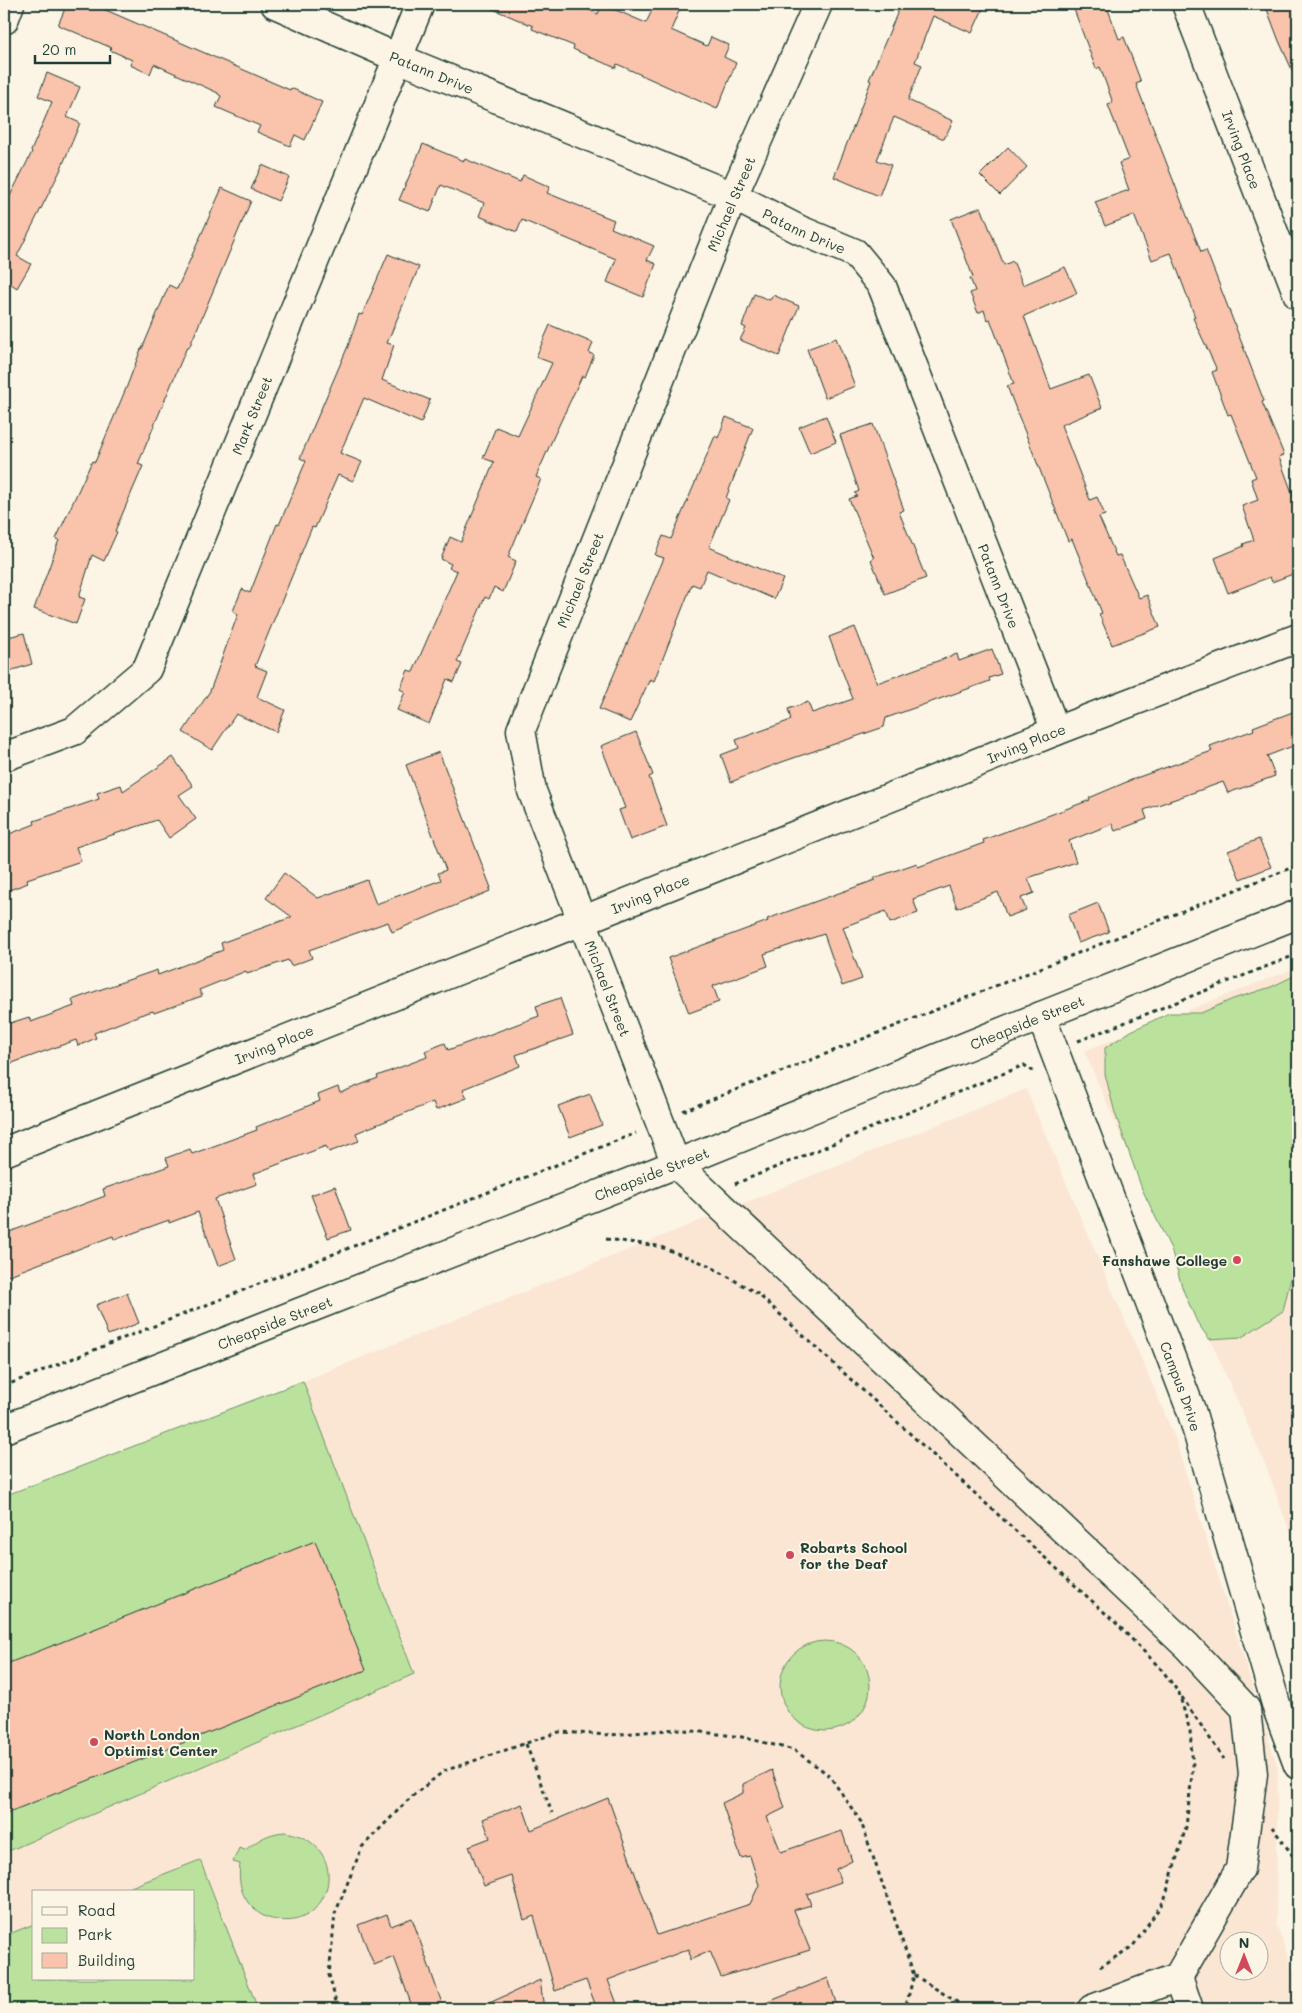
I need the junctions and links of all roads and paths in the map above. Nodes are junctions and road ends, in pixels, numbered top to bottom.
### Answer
1 (10, 4) edge
2 (275, 4) edge
3 (420, 4) edge
4 (818, 4) edge
5 (1186, 4) edge
6 (4, 20) edge
7 (398, 58) junction
8 (733, 196) junction
9 (1298, 295) edge
10 (1298, 638) edge
11 (1056, 731) junction
12 (4, 757) edge
13 (1298, 865) edge
14 (1298, 914) edge
15 (582, 921) junction
16 (1298, 954) edge
17 (1041, 1016) junction
18 (1074, 1043) dead end
19 (1018, 1068) dead end
20 (683, 1112) dead end
21 (641, 1131) dead end
22 (4, 1152) edge
23 (676, 1164) junction
24 (735, 1184) dead end
25 (606, 1240) dead end
26 (4, 1386) edge
27 (4, 1430) edge
28 (1180, 1693) junction
29 (526, 1744) junction
30 (1298, 1765) edge
31 (1250, 1796) junction
32 (552, 1813) dead end
33 (1100, 1968) dead end
34 (914, 1975) junction
35 (1178, 1977) junction
36 (338, 2009) edge
37 (905, 2009) edge
38 (968, 2009) edge
39 (1092, 2009) edge
40 (1189, 2009) edge

1 - 6 street
2 - 7 street, Patann Drive
3 - 7 street, Mark Street
4 - 8 street, Michael Street
5 - 9 street, Irving Place
7 - 8 street, Patann Drive
7 - 12 street, Mark Street
8 - 11 street, Patann Drive
8 - 15 street, Michael Street
10 - 11 street, Irving Place
11 - 15 street, Irving Place
13 - 20 path
14 - 17 street, Cheapside Street
15 - 22 street, Irving Place
15 - 23 street, Michael Street
16 - 18 path
17 - 23 street, Cheapside Street
17 - 30 street, Campus Drive
19 - 24 path
21 - 26 path
23 - 27 street, Cheapside Street
23 - 31 street
25 - 28 path
28 - 31 path
28 - 33 path
29 - 32 path
29 - 34 path
29 - 36 path
31 - 35 street
34 - 37 path
34 - 38 path
35 - 39 street
35 - 40 street

